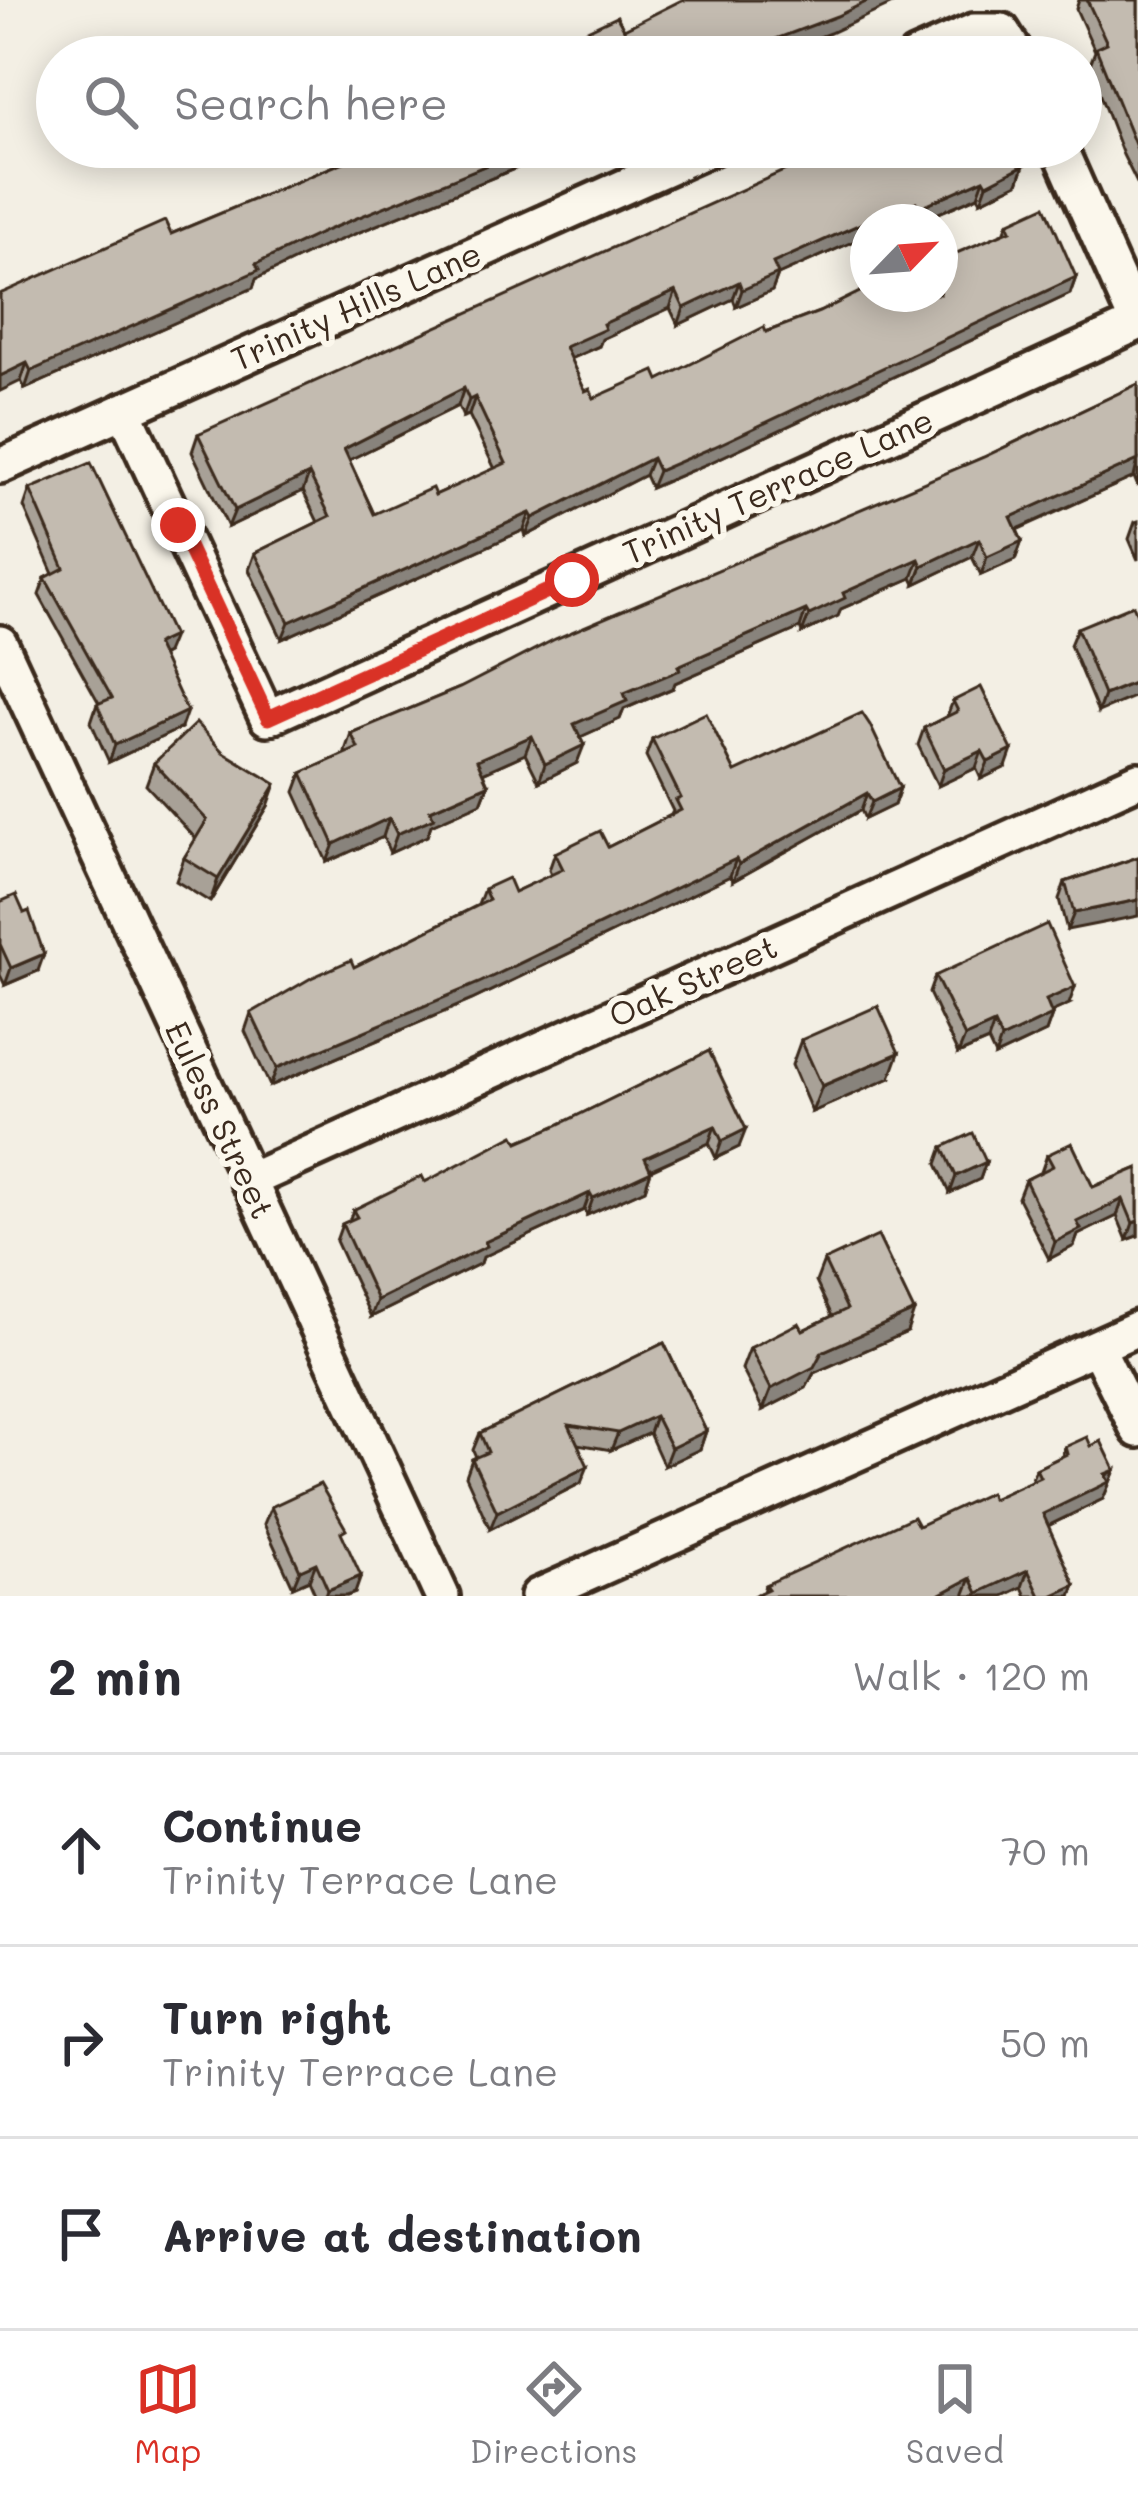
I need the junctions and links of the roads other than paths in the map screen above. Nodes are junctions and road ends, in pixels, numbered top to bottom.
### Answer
1 (963, 36) edge
2 (1005, 36) edge
3 (666, 168) edge
4 (1067, 168) edge
5 (1137, 323) edge
6 (124, 410) junction
7 (0, 466) edge
8 (0, 644) edge
9 (1138, 780) edge
10 (248, 1181) junction
11 (1138, 1328) edge
12 (1097, 1347) junction
13 (1138, 1430) edge
14 (442, 1596) edge
15 (538, 1596) edge

1 - 2 street
3 - 6 street, Trinity Hills Lane
4 - 5 street
5 - 6 street, Trinity Terrace Lane
6 - 7 street, Trinity Hills Lane
8 - 10 street, Euless Street
9 - 10 street, Oak Street
10 - 14 street, Euless Street
11 - 12 street
12 - 13 street
12 - 15 street

